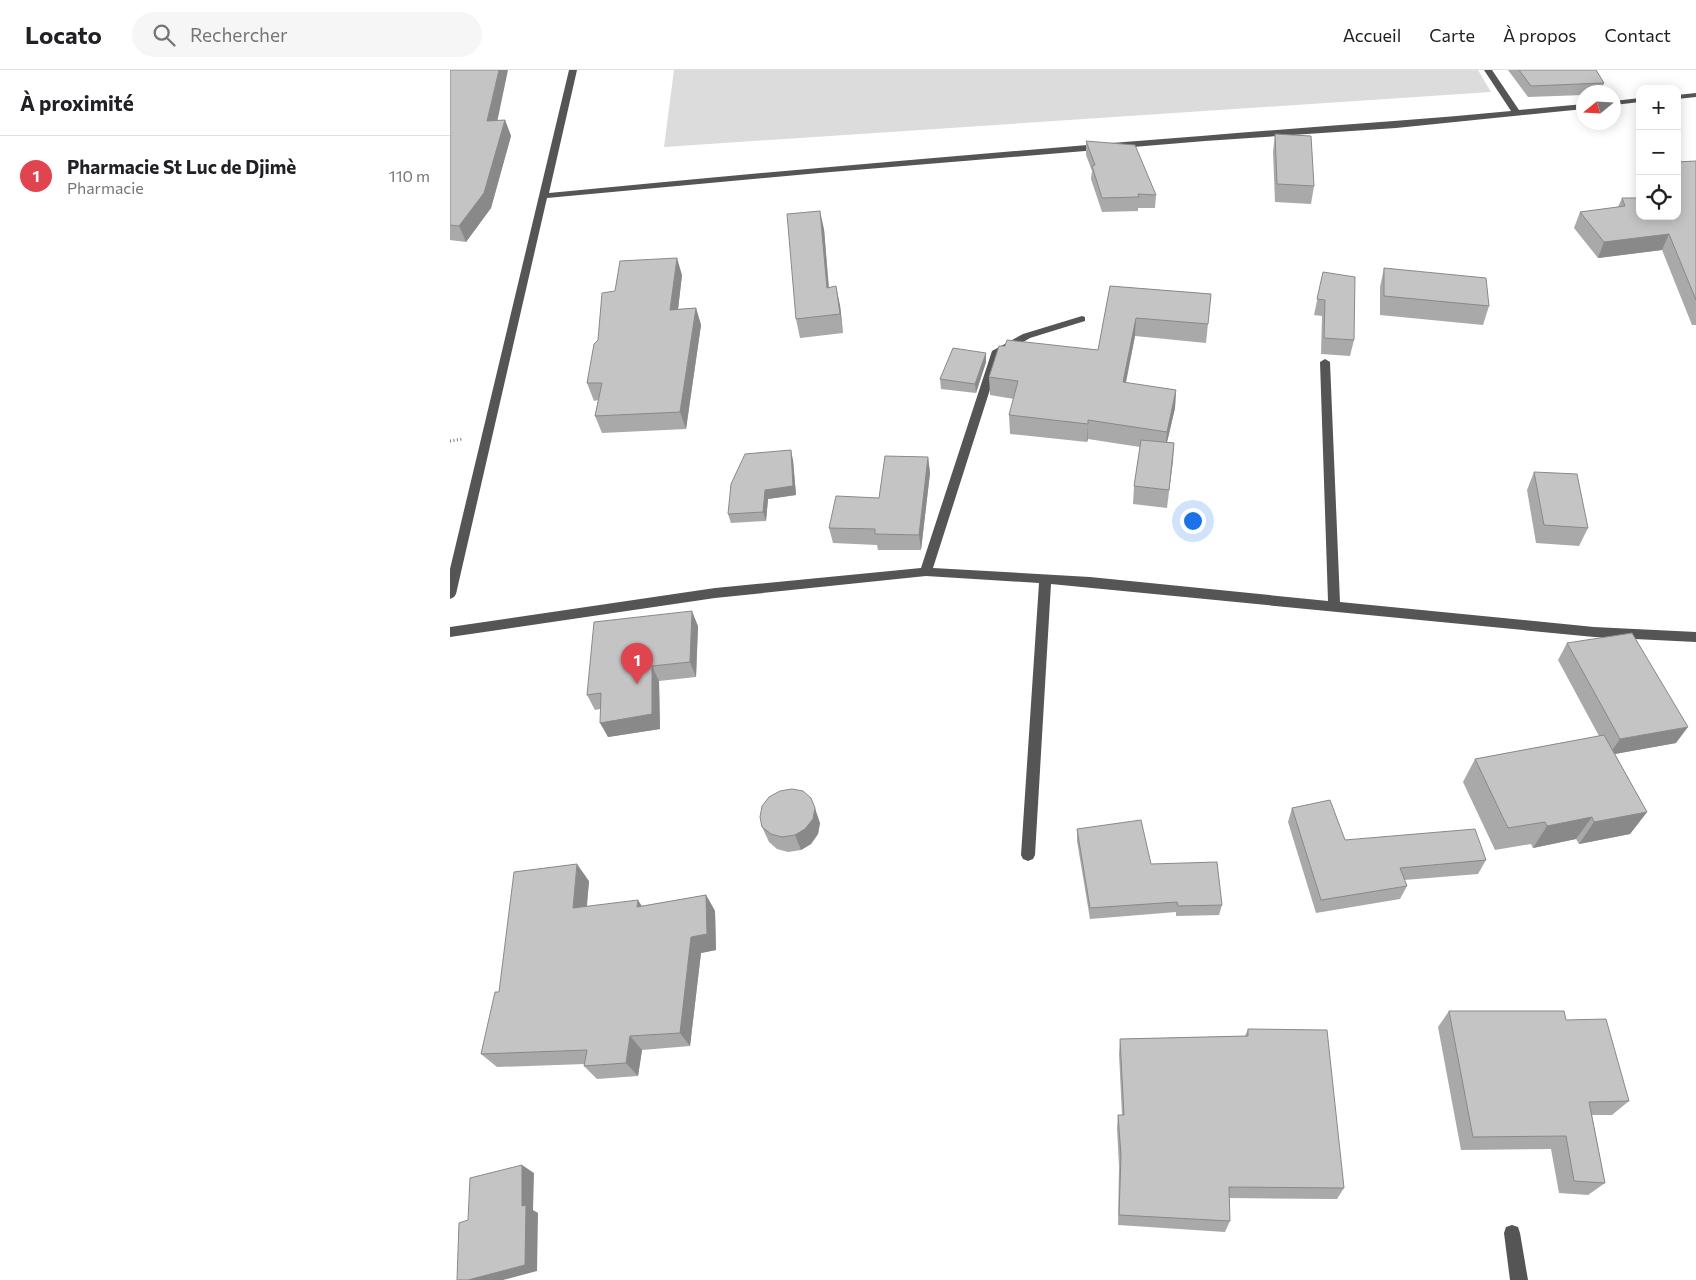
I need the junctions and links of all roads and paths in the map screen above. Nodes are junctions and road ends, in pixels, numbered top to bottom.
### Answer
1 (573, 70) edge
2 (1488, 70) edge
3 (1696, 95) edge
4 (1681, 97) edge
5 (1636, 100) edge
6 (1621, 102) edge
7 (1576, 107) edge
8 (1516, 112) junction
9 (542, 196) junction
10 (1082, 319) dead end
11 (1325, 362) dead end
12 (926, 572) junction
13 (1045, 579) junction
14 (450, 594) edge
15 (1334, 606) junction
16 (450, 632) edge
17 (1696, 637) edge
18 (1028, 855) dead end
19 (1512, 1233) dead end
20 (1520, 1280) edge

1 - 9 street
2 - 8 street
3 - 4 street
5 - 6 street
7 - 8 street
8 - 9 street
9 - 14 street
10 - 12 street
11 - 15 street
12 - 13 street
12 - 16 street
13 - 15 street
13 - 18 street
15 - 17 street
19 - 20 street

